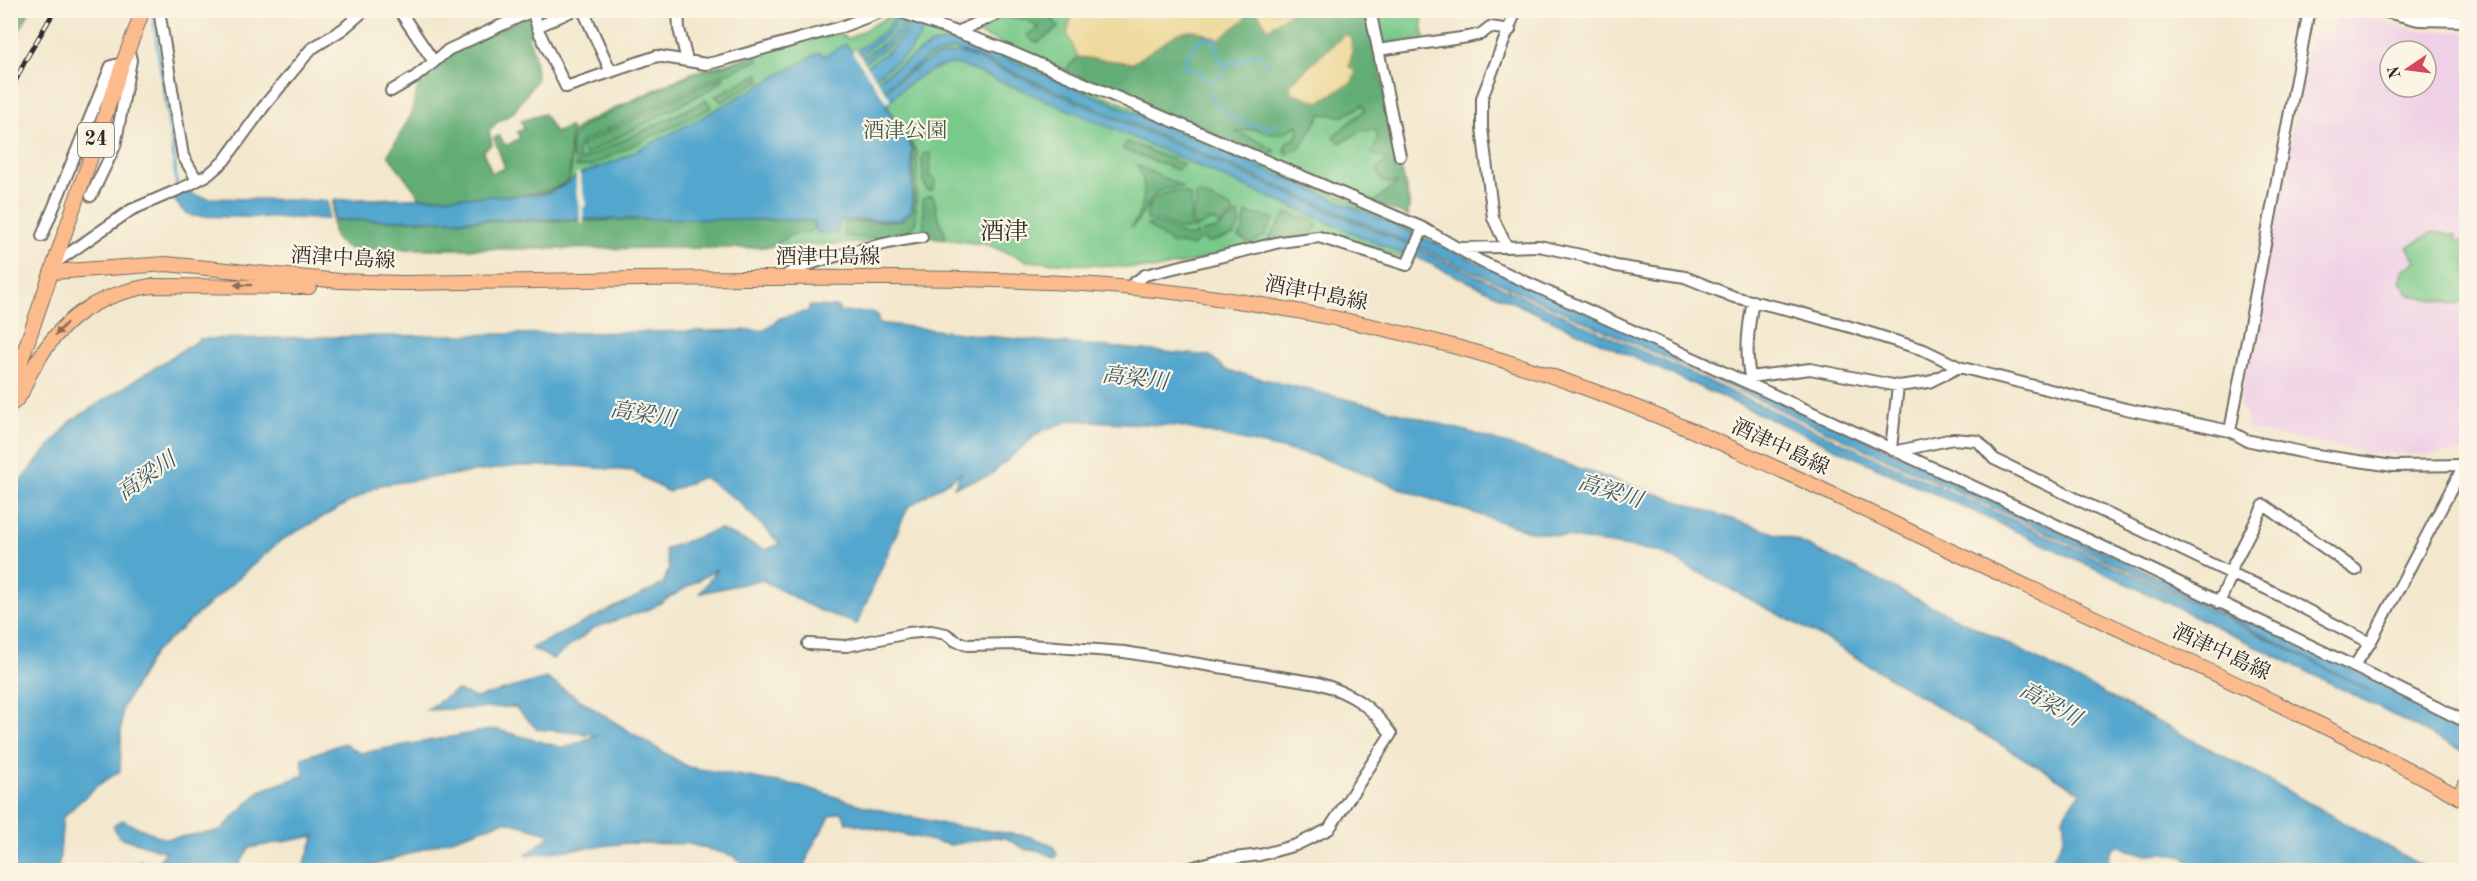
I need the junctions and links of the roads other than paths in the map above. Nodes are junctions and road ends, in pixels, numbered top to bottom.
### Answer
1 (159, 10) edge
2 (365, 10) edge
3 (399, 10) edge
4 (574, 10) edge
5 (583, 10) edge
6 (678, 10) edge
7 (886, 10) edge
8 (895, 10) edge
9 (1006, 10) edge
10 (1370, 10) edge
11 (1516, 10) edge
12 (2309, 10) edge
13 (2378, 10) edge
14 (143, 11) edge
15 (532, 11) edge
16 (865, 14) edge
17 (2466, 21) edge
18 (537, 27) junction
19 (1510, 30) junction
20 (957, 32) junction
21 (128, 48) junction
22 (1378, 50) junction
23 (687, 60) junction
24 (434, 62) junction
25 (123, 63) junction
26 (611, 72) junction
27 (391, 91) dead end
28 (1400, 156) dead end
29 (192, 183) junction
30 (91, 196) dead end
31 (1422, 231) junction
32 (42, 236) dead end
33 (922, 237) dead end
34 (1506, 246) junction
35 (1460, 248) junction
36 (54, 267) junction
37 (784, 277) junction
38 (386, 283) junction
39 (1130, 286) junction
40 (1753, 301) junction
41 (1959, 367) junction
42 (1748, 380) junction
43 (1898, 386) junction
44 (10, 393) edge
45 (10, 405) edge
46 (2230, 431) junction
47 (1894, 449) junction
48 (2465, 465) edge
49 (2356, 570) dead end
50 (2231, 573) junction
51 (2219, 603) junction
52 (2370, 643) junction
53 (808, 644) dead end
54 (2354, 666) junction
55 (2466, 722) edge
56 (2466, 784) edge
57 (2462, 799) edge
58 (1184, 870) edge

1 - 29 street
2 - 29 street
3 - 24 street
4 - 18 street
5 - 26 street
6 - 23 street
7 - 16 street
8 - 20 street
9 - 20 street
10 - 22 street
11 - 19 street
12 - 46 street
13 - 17 street
14 - 21 main road, 24
15 - 18 street
15 - 24 street
16 - 23 street
18 - 26 street
19 - 22 street
19 - 34 street
20 - 31 street
21 - 25 main road, 24
21 - 30 street
22 - 28 street
23 - 26 street
24 - 27 street
25 - 32 street
25 - 36 main road, 24
29 - 36 street
31 - 35 street
31 - 39 street
33 - 37 street
34 - 35 street
34 - 40 street
35 - 42 street
36 - 38 main road, 酒津中島線
36 - 44 main road, 24
37 - 38 main road, 酒津中島線
37 - 39 main road, 酒津中島線
38 -> 45 main road
39 - 57 main road, 酒津中島線
40 - 41 street
40 - 42 street
41 - 43 street
41 - 46 street
42 - 43 street
42 - 47 street
43 - 47 street
46 - 48 street
47 - 50 street
47 - 51 street
48 - 52 street
49 - 50 street
50 - 51 street
50 - 52 street
51 - 54 street
52 - 54 street
53 - 58 street
54 - 55 street
56 - 57 main road, 酒津中島線

